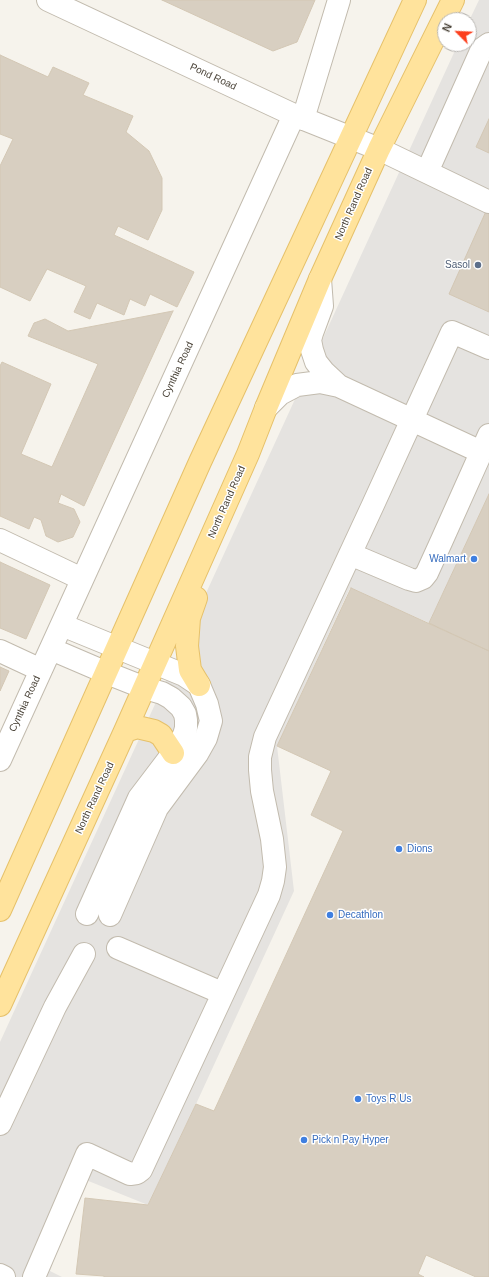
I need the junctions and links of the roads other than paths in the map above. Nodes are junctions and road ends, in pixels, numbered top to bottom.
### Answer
1 (48, 0) edge
2 (339, 0) edge
3 (415, 0) edge
4 (455, 2) edge
5 (489, 44) edge
6 (298, 117) junction
7 (351, 137) junction
8 (379, 149) junction
9 (427, 172) junction
10 (489, 202) edge
11 (320, 279) junction
12 (489, 348) edge
13 (339, 386) junction
14 (266, 408) junction
15 (411, 420) junction
16 (485, 443) edge
17 (221, 514) junction
18 (0, 540) edge
19 (350, 554) junction
20 (82, 579) junction
21 (62, 624) junction
22 (51, 648) junction
23 (117, 648) junction
24 (0, 651) edge
25 (156, 664) junction
26 (41, 670) junction
27 (107, 672) junction
28 (199, 685) junction
29 (144, 688) junction
30 (125, 731) junction
31 (173, 753) junction
32 (0, 760) edge
33 (0, 910) edge
34 (88, 914) dead end
35 (110, 915) dead end
36 (118, 948) dead end
37 (84, 954) dead end
38 (222, 993) junction
39 (0, 1005) edge
40 (0, 1124) edge
41 (0, 1275) edge
42 (4, 1277) edge
43 (34, 1277) edge

1 - 6 street, Pond Road
2 - 6 street, Cynthia Road
3 - 7 main road
4 - 8 main road, North Rand Road
5 - 9 street
6 - 7 street, Pond Road
6 - 20 street, Cynthia Road
7 - 8 street, Pond Road
7 - 23 main road
8 - 9 street, Pond Road
8 - 11 main road, North Rand Road
9 - 10 street, Pond Road
11 - 13 street
11 - 14 main road, North Rand Road
12 - 15 street
13 - 14 street
13 - 15 street
14 - 17 main road, North Rand Road
15 - 16 street
15 - 19 street
16 - 19 street
17 - 25 main road, North Rand Road
17 - 28 main road
18 - 20 street
19 - 38 street
20 - 21 street, Cynthia Road
21 - 22 street, Cynthia Road
21 - 23 street
22 - 26 street, Cynthia Road
22 - 27 street
23 - 25 street
23 - 27 main road
24 - 26 street
25 - 28 street
25 - 29 main road, North Rand Road
26 - 32 street, Cynthia Road
27 - 29 street
27 - 33 main road
28 - 35 street
29 - 30 main road, North Rand Road
29 - 31 street
30 - 31 main road
30 - 39 main road, North Rand Road
31 - 34 street
36 - 38 street
37 - 40 street
38 - 43 street
41 - 42 street

